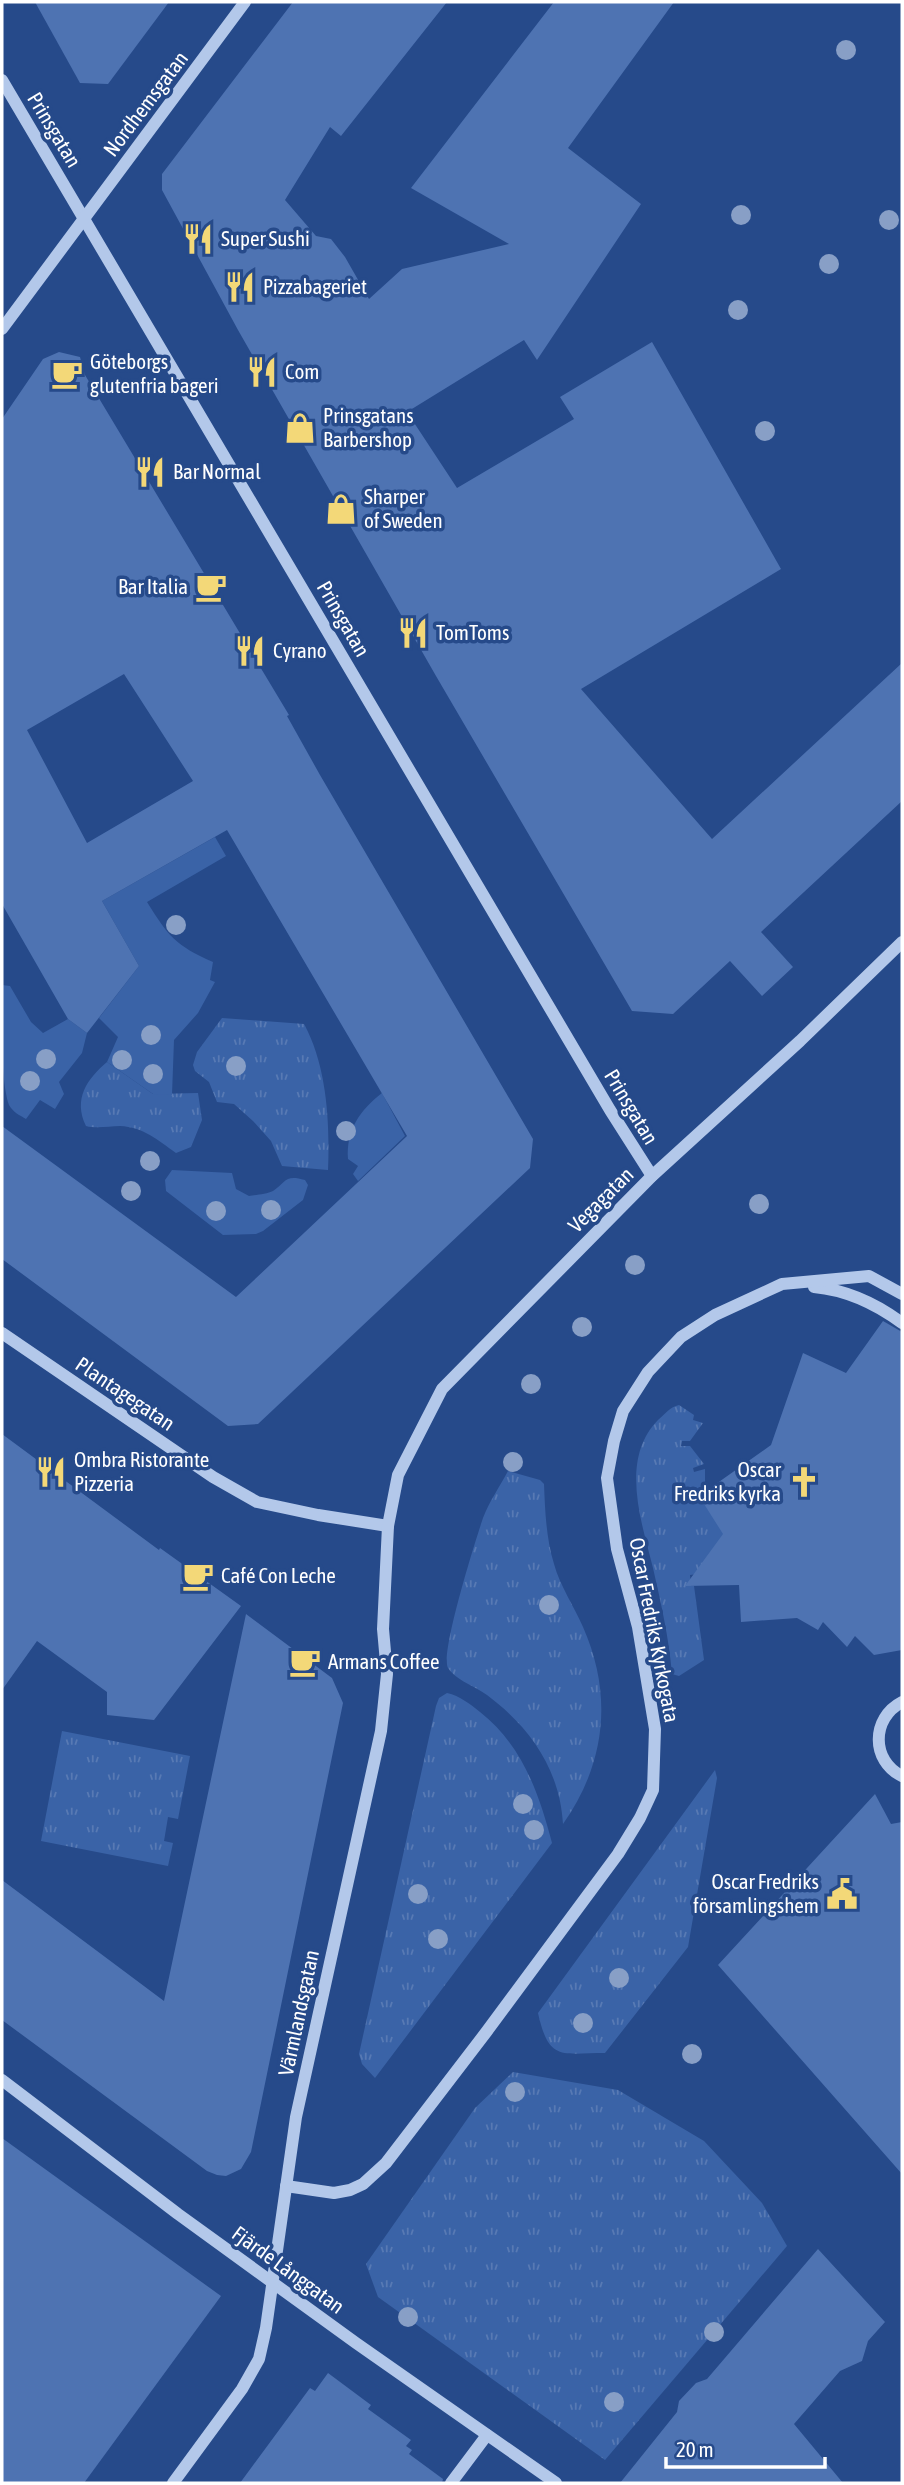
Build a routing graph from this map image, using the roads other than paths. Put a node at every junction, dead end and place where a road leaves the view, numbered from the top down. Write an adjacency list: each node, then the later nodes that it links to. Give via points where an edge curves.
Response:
1 (245, 2): 3 (street, Nordhemsgatan)
2 (2, 80): 3 (street, Prinsgatan)
3 (85, 218): 4 (street, Nordhemsgatan); 6 (street, Prinsgatan)
4 (2, 329)
5 (902, 942): 6 (street, Vegagatan)
6 (652, 1176): 11 (street, Vegagatan, via 442,1389 398,1475)
7 (782, 1284): 8 (street, Oscar Fredriks Kyrkogata, via 869,1276); 9 (street, via 840,1290); 15 (street, Oscar Fredriks Kyrkogata, via 715,1315 681,1337 648,1372 624,1411 614,1441 607,1478 617,1549 638,1627 655,1730 653,1790 640,1818 386,2163 350,2190 334,2193)
8 (902, 1294)
9 (902, 1323)
10 (2, 1333): 11 (street, Plantagegatan, via 257,1502)
11 (388, 1526): 15 (street, Värmlandsgatan, via 383,1629 387,1674 381,1731 296,2117)
12 (902, 1702): 13 (street, via 883,1720 878,1739 883,1759)
13 (902, 1776)
14 (2, 2080): 16 (street, Fjärde Långgatan)
15 (286, 2186): 16 (street, Värmlandsgatan)
16 (272, 2281): 17 (street, Fjärde Långgatan); 18 (street, Värmlandsgatan, via 259,2359)
17 (487, 2434): 19 (street); 20 (street, Fjärde Långgatan)
18 (173, 2483)
19 (451, 2483)
20 (556, 2483)

